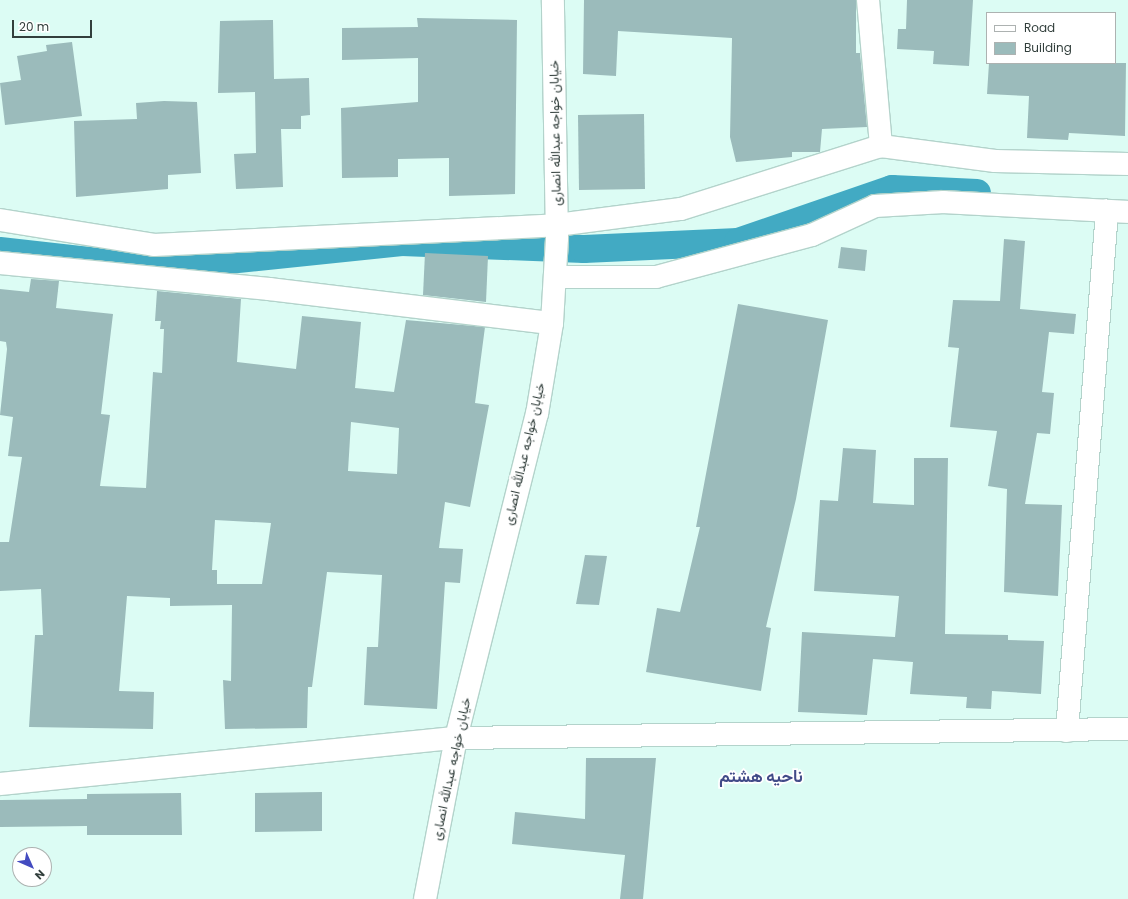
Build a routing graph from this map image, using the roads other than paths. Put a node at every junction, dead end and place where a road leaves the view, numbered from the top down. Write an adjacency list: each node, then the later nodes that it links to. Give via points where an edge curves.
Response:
1 (554, 0): 8 (street, خیابان خواجه عبدالله انصاری)
2 (868, 0): 3 (street)
3 (882, 146): 4 (street, via 995,161); 8 (street, via 681,209)
4 (1128, 164)
5 (1107, 212): 6 (street); 10 (street, via 944,202 875,206 812,235 656,277); 13 (street)
6 (1128, 212)
7 (0, 220): 8 (street, via 154,245)
8 (557, 225): 10 (street, خیابان خواجه عبدالله انصاری)
9 (0, 263): 11 (street, via 269,289)
10 (557, 277): 11 (street, خیابان خواجه عبدالله انصاری)
11 (552, 323): 14 (street, خیابان خواجه عبدالله انصاری, via 537,414)
12 (1128, 729): 13 (street)
13 (1067, 731): 14 (street)
14 (456, 738): 15 (street); 16 (street, خیابان خواجه عبدالله انصاری)
15 (0, 784)
16 (425, 899)

